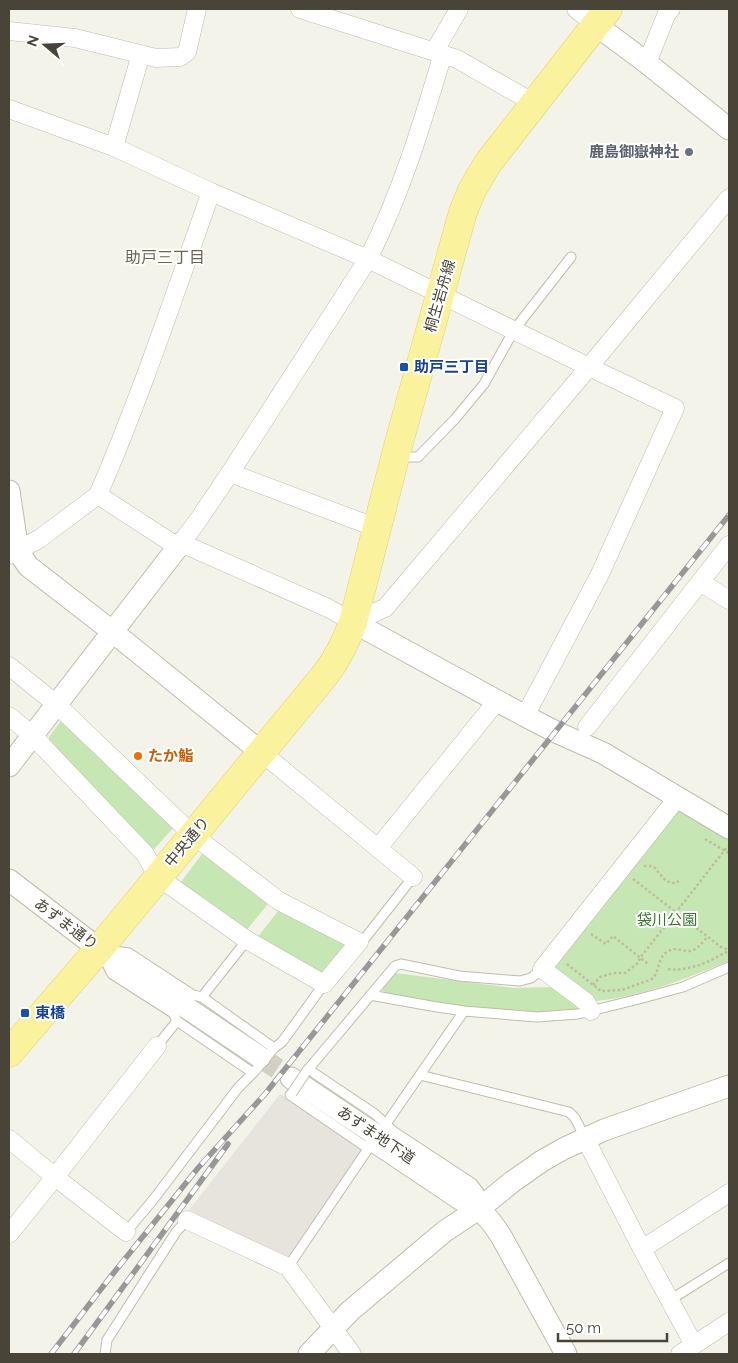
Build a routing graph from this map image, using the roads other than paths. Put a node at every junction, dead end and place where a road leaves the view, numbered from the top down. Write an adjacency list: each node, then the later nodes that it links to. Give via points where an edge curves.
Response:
1 (197, 9): 9 (street, via 187,52 180,57 156,58)
2 (300, 9): 5 (street)
3 (458, 9): 8 (street)
4 (671, 9): 10 (street, via 666,13)
5 (319, 12): 8 (street)
6 (593, 14): 10 (street); 11 (main road, 桐生岩舟線)
7 (9, 31): 9 (street, via 75,38)
8 (439, 53): 11 (street, via 457,59); 18 (street, via 418,140)
9 (141, 54): 14 (street)
10 (647, 63): 13 (street)
11 (534, 103): 19 (main road, 桐生岩舟線, via 488,163 472,190)
12 (9, 109): 14 (street)
13 (729, 129)
14 (114, 147): 15 (street)
15 (211, 192): 18 (street); 25 (street)
16 (729, 198): 21 (street)
17 (571, 257): 20 (lane)
18 (368, 259): 19 (street); 23 (street)
19 (440, 293): 20 (street); 22 (main road, 桐生岩舟線)
20 (514, 330): 21 (street); 22 (lane, via 484,384 455,419 418,457)
21 (589, 367): 32 (street, via 385,608); 38 (street, via 675,408 600,574)
22 (395, 456): 26 (main road, 桐生岩舟線)
23 (230, 473): 26 (street); 27 (street)
24 (9, 491): 29 (street)
25 (98, 495): 27 (street); 29 (street, via 39,539)
26 (377, 528): 32 (main road, 桐生岩舟線)
27 (179, 545): 32 (street, via 328,608); 33 (street)
28 (729, 545): 30 (street)
29 (14, 553): 33 (street)
30 (700, 582): 31 (street); 39 (street)
31 (729, 600)
32 (353, 622): 35 (street); 41 (main road, 中央通り, via 336,660)
33 (113, 632): 36 (street); 41 (street)
34 (9, 666): 36 (street)
35 (498, 701): 38 (street); 46 (street)
36 (56, 704): 40 (street); 45 (street)
37 (9, 716): 40 (street)
38 (525, 716): 43 (street, via 603,753)
39 (587, 727)
40 (32, 735): 42 (street); 47 (street, via 145,854)
41 (261, 752): 45 (main road, 中央通り); 46 (street)
42 (9, 766)
43 (678, 797): 44 (street); 54 (street)
44 (729, 828)
45 (193, 835): 47 (main road, 中央通り); 51 (street, via 279,901)
46 (378, 848): 48 (street)
47 (158, 877): 50 (street); 52 (main road, 中央通り)
48 (413, 877): 51 (lane)
49 (9, 880): 52 (street, あずま通り)
50 (247, 940): 55 (street); 57 (lane)
51 (359, 942): 55 (street)
52 (99, 948): 57 (lane, via 129,953 193,995); 60 (lane, via 112,974 173,1013); 61 (main road, 中央通り); 63 (street, あずま通り)
53 (729, 967): 59 (lane, via 683,987)
54 (542, 969): 56 (lane, via 531,978 520,981 459,976 402,964 394,966); 59 (street, via 586,1002)
55 (324, 984): 63 (lane, via 282,1042)
56 (370, 994): 58 (lane); 65 (lane)
57 (202, 997): 63 (lane)
58 (464, 1011): 59 (lane, via 537,1017); 64 (lane)
59 (591, 1011)
60 (176, 1021): 62 (lane); 63 (lane)
61 (13, 1041)
62 (157, 1046): 71 (street)
63 (262, 1059): 75 (lane)
64 (420, 1075): 67 (lane); 68 (lane, via 569,1112)
65 (299, 1078): 67 (lane, via 375,1114); 70 (lane, via 290,1096 363,1145); 73 (street, あずま地下道, via 469,1197)
66 (729, 1086): 68 (street)
67 (386, 1124): 73 (lane, via 472,1183 479,1192)
68 (585, 1138): 73 (street, via 534,1166); 77 (street)
69 (9, 1139): 71 (street)
70 (370, 1146): 73 (lane, via 458,1205); 79 (lane)
71 (55, 1177): 75 (street); 76 (street)
72 (729, 1193): 77 (street)
73 (480, 1208): 82 (street, via 445,1231); 87 (street, via 501,1236)
74 (187, 1220): 79 (street); 84 (lane, via 107,1340)
75 (126, 1232)
76 (9, 1234)
77 (642, 1249): 80 (street)
78 (729, 1263): 80 (lane)
79 (288, 1267): 82 (street)
80 (670, 1300): 83 (street)
81 (729, 1322): 83 (street)
82 (333, 1328): 85 (street); 86 (street)
83 (687, 1350)
84 (105, 1354)
85 (309, 1354)
86 (352, 1354)
87 (566, 1354)

